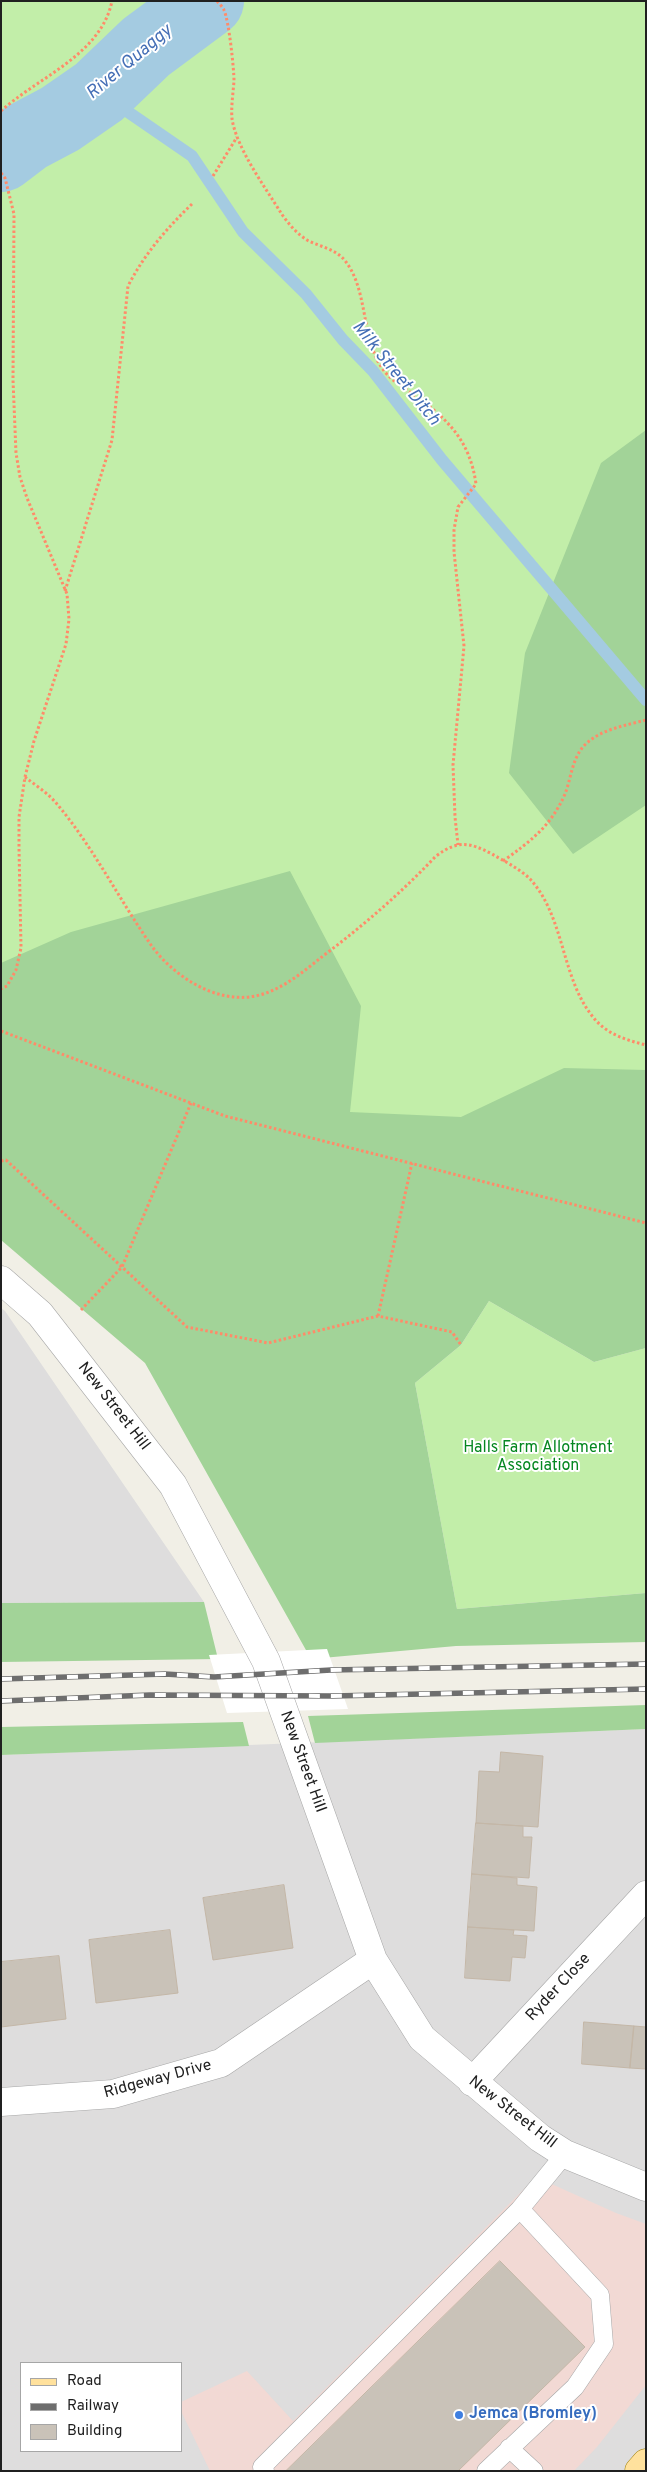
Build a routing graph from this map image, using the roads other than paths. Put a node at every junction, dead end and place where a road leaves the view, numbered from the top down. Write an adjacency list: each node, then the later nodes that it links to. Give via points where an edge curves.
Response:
1 (1, 1280): 3 (street, New Street Hill, via 40,1314 173,1485 266,1661)
2 (646, 1895): 4 (street, Ryder Close)
3 (373, 1960): 4 (street, New Street Hill, via 422,2038); 5 (street, Ridgeway Drive, via 221,2063 113,2094)
4 (472, 2082): 6 (street, New Street Hill, via 540,2138)
5 (1, 2102)
6 (565, 2154): 7 (street, New Street Hill); 8 (lane)
7 (646, 2187)
8 (520, 2209): 9 (lane, via 600,2295 604,2344 575,2387); 11 (lane, via 262,2467)
9 (509, 2448): 12 (lane); 13 (lane)
10 (646, 2463): 14 (main road)
11 (265, 2471)
12 (486, 2471)
13 (534, 2471)
14 (639, 2471)

